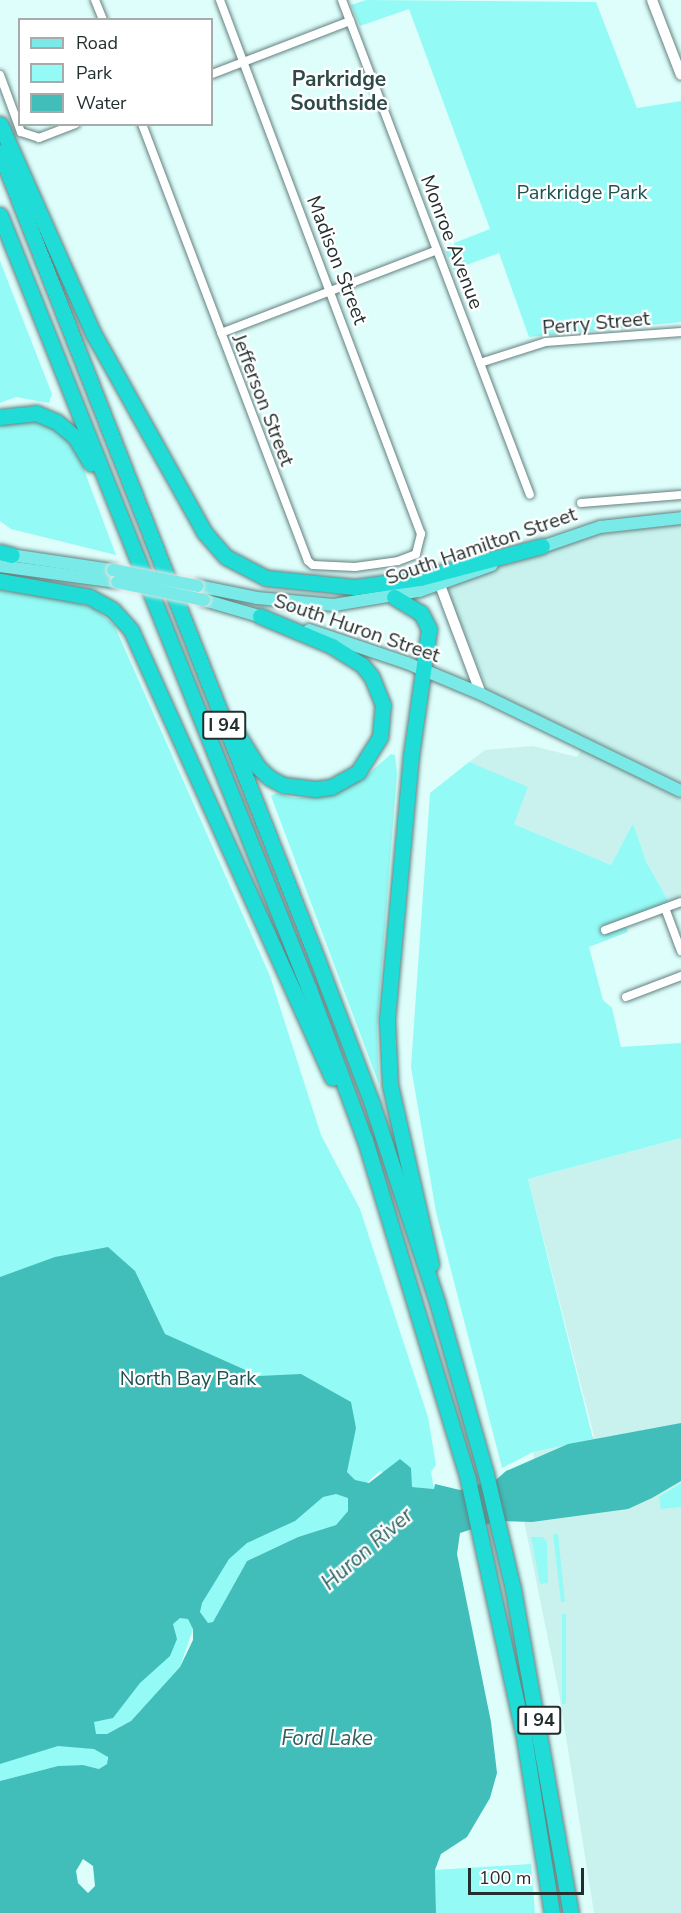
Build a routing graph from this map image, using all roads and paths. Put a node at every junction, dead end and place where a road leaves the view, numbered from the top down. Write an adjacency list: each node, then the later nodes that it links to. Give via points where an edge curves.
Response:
1 (95, 0): 5 (street)
2 (220, 0): 7 (street, Madison Street)
3 (342, 0): 6 (street, Monroe Avenue)
4 (652, 0): 10 (street)
5 (102, 18)
6 (350, 21): 7 (street); 18 (street, Monroe Avenue)
7 (243, 62): 8 (street); 19 (street, Madison Street)
8 (213, 74)
9 (0, 75): 12 (street)
10 (681, 75)
11 (0, 124): 30 (highway, via 93,333 204,532 226,557 267,578 355,587 420,578)
12 (18, 124)
13 (19, 126): 14 (street, via 21,132 39,138)
14 (70, 126)
15 (143, 126): 21 (street, Jefferson Street)
16 (0, 152): 40 (highway, I 94)
17 (0, 215): 24 (highway, I 94)
18 (437, 250): 19 (street); 22 (street, Monroe Avenue)
19 (330, 291): 21 (street); 29 (street, Madison Street)
20 (681, 332): 22 (street, Perry Street, via 546,342)
21 (220, 333): 29 (street, Jefferson Street, via 308,561 313,565 355,567 398,561 416,554)
22 (480, 363): 25 (street, Monroe Avenue)
23 (0, 417): 24 (highway, via 36,413 57,422 75,437)
24 (109, 491): 48 (highway, I 94, via 309,989)
25 (530, 495)
26 (681, 495): 27 (street)
27 (581, 503)
28 (681, 518): 30 (main road, South Hamilton Street, via 600,527)
29 (421, 534)
30 (542, 546): 34 (main road, South Hamilton Street)
31 (4, 554): 36 (main road, South Huron Street, bridge)
32 (0, 566): 37 (main road, South Huron Street, bridge, via 117,582)
33 (0, 581): 48 (highway, via 90,597 113,610 131,630 300,1001 342,1104)
34 (440, 585): 35 (main road, South Hamilton Street); 39 (street)
35 (394, 597): 36 (main road, South Hamilton Street, via 334,605); 38 (highway, via 416,608 427,621 429,639)
36 (257, 598)
37 (260, 616): 38 (main road, South Huron Street, via 344,640); 40 (highway, via 332,646 367,671 382,705 383,722 375,749 358,772 331,787 300,789 283,785 258,767)
38 (423, 670): 39 (main road, South Huron Street); 49 (highway, via 412,744 387,1021 390,1085 429,1243)
39 (481, 694): 41 (main road, South Huron Street)
40 (213, 696): 49 (highway, I 94, via 372,1104)
41 (681, 791)
42 (681, 902): 43 (street)
43 (665, 908): 44 (street); 45 (street)
44 (605, 930)
45 (681, 951)
46 (681, 976): 47 (street)
47 (626, 997)
48 (365, 1140): 50 (highway, I 94, via 481,1532 524,1737)
49 (437, 1302): 51 (highway, I 94, via 499,1527 538,1715)
50 (552, 1913)
51 (571, 1913)

